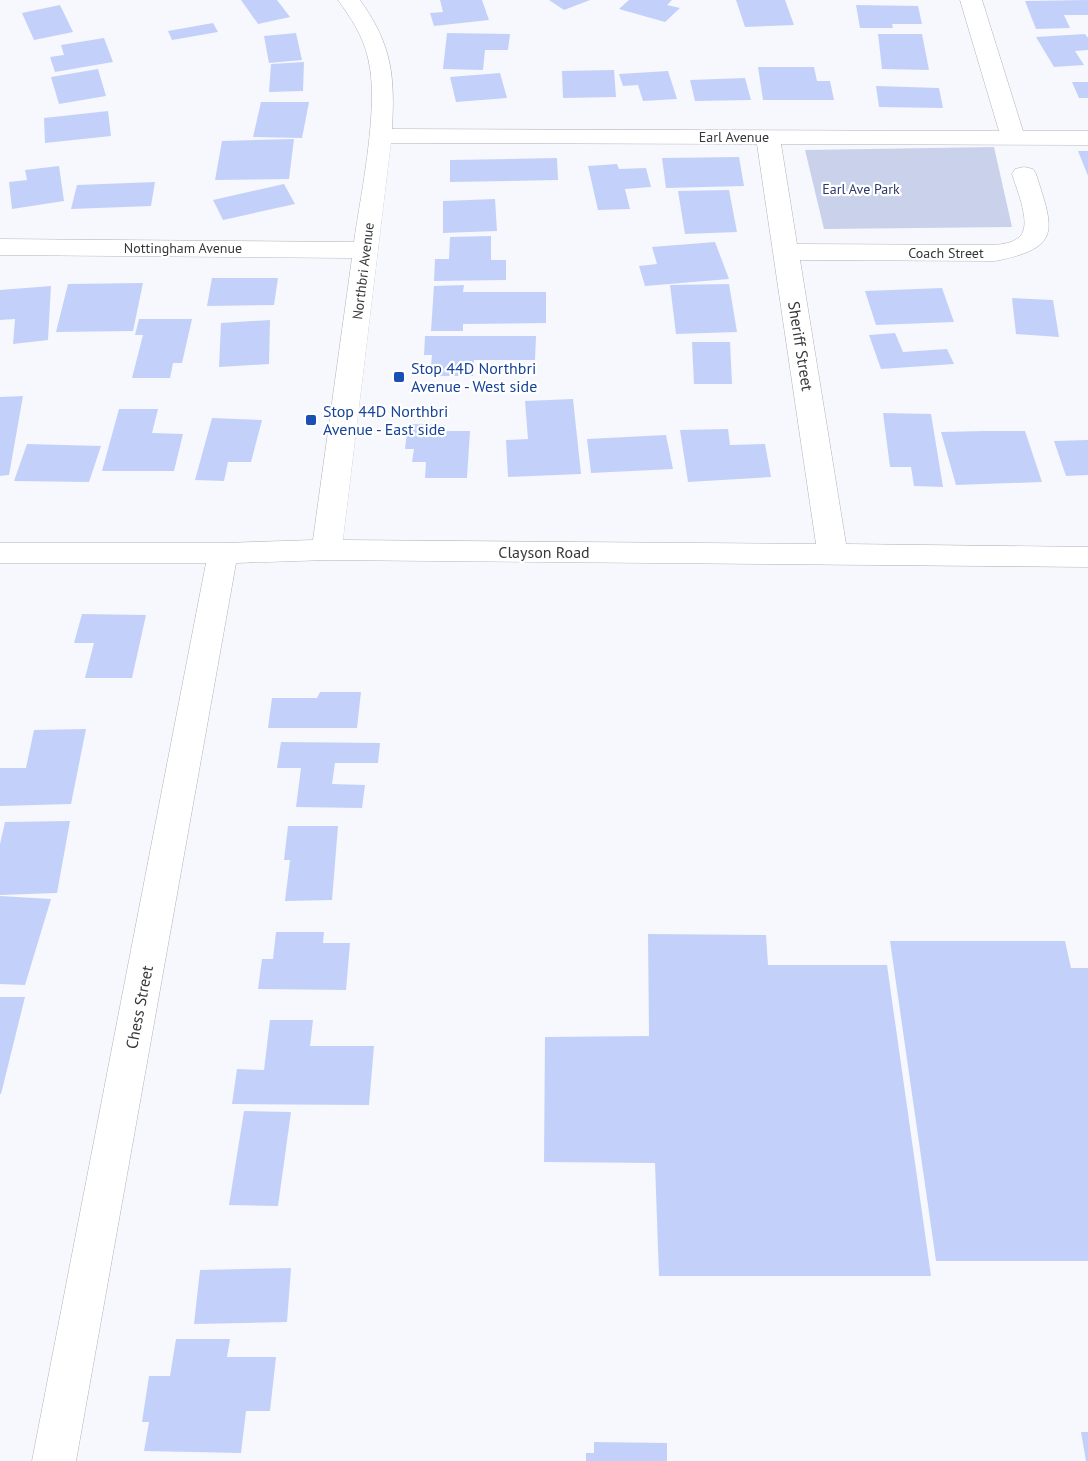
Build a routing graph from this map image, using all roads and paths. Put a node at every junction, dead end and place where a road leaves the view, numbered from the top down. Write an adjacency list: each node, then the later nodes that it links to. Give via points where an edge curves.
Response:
1 (349, 0): 3 (street, Northbri Avenue, via 369,29 382,67)
2 (971, 0): 5 (street)
3 (380, 136): 4 (street, Earl Avenue); 9 (street, Northbri Avenue)
4 (768, 137): 5 (street, Earl Avenue); 10 (street, Sheriff Street)
5 (1013, 138): 6 (street, Earl Avenue)
6 (1088, 138)
7 (1024, 174): 10 (street, Coach Street, via 1037,229 1025,247 995,253)
8 (0, 247): 9 (street, Nottingham Avenue)
9 (365, 249): 11 (street, Northbri Avenue)
10 (786, 252): 14 (street, Sheriff Street)
11 (327, 550): 13 (street, Clayson Road); 14 (street, Clayson Road)
12 (0, 553): 13 (street, Clayson Road)
13 (224, 554): 16 (street, Chess Street)
14 (833, 555): 15 (street, Clayson Road)
15 (1088, 557)
16 (54, 1461)

